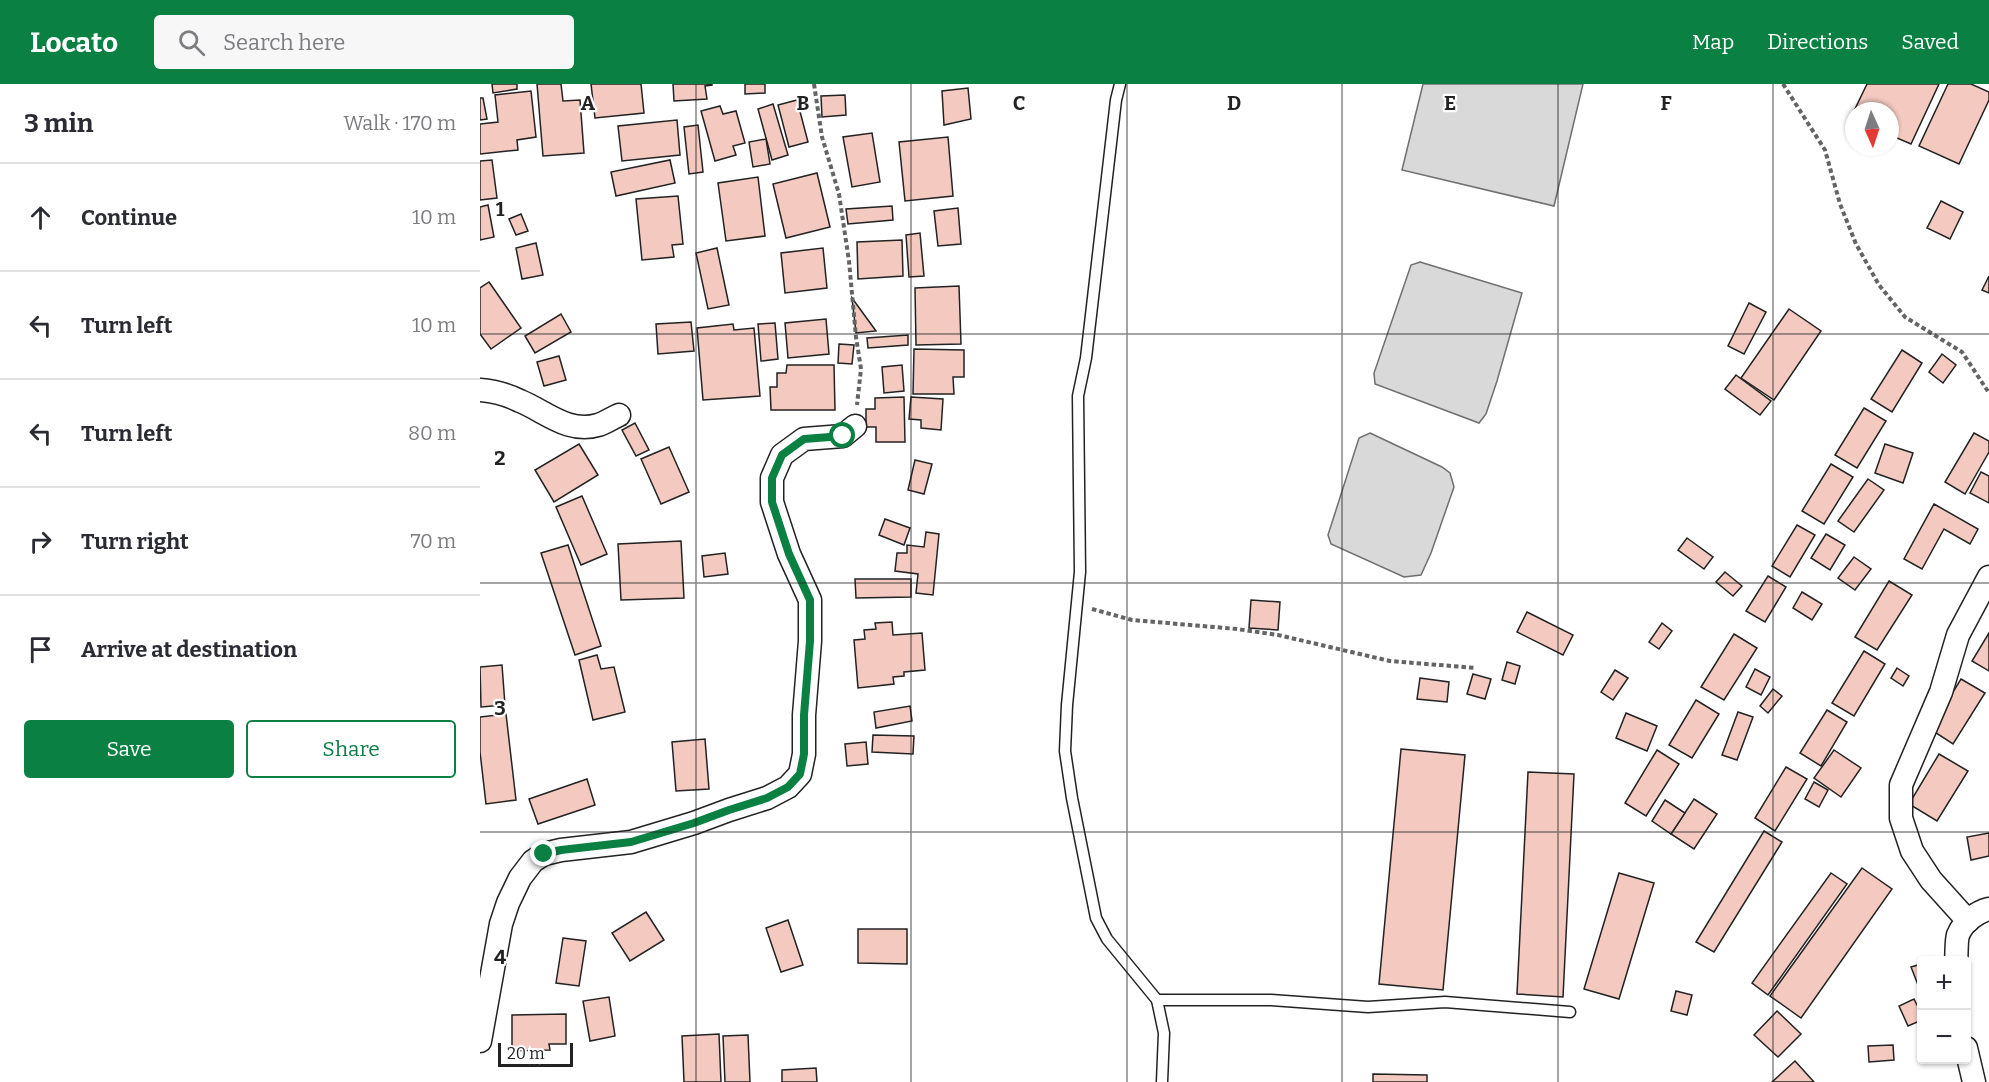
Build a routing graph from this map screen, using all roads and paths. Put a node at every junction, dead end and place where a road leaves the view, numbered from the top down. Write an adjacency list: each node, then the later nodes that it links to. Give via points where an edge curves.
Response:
1 (814, 84): 7 (path, via 822,137 839,194 849,261 861,369)
2 (1120, 84): 9 (lane, via 1078,396)
3 (1783, 84): 5 (path, via 1825,150 1856,244 1879,285 1905,317 1962,352)
4 (480, 390): 6 (street, via 521,401 559,422 582,427 598,425)
5 (1989, 393)
6 (619, 415)
7 (855, 426): 16 (street, via 843,436 804,439 782,455 772,478 772,502 810,600 800,774 788,787 767,798 694,823 631,842 544,854 533,861 520,878 501,924)
8 (1989, 578): 12 (street, via 1958,634 1941,692 1901,784 1901,818 1911,851)
9 (1077, 605): 10 (path, via 1132,620 1278,635 1390,661); 14 (lane, via 1065,751 1072,798 1096,918 1107,939)
10 (1476, 668)
11 (1989, 909): 12 (street)
12 (1968, 921): 13 (street, via 1958,934)
13 (1956, 956)
14 (1156, 1000): 15 (lane, via 1271,1000 1368,1007 1445,1002); 18 (lane, via 1164,1033)
15 (1569, 1012)
16 (480, 1041)
17 (1970, 1064): 19 (street)
18 (1162, 1082)
19 (1974, 1082)

